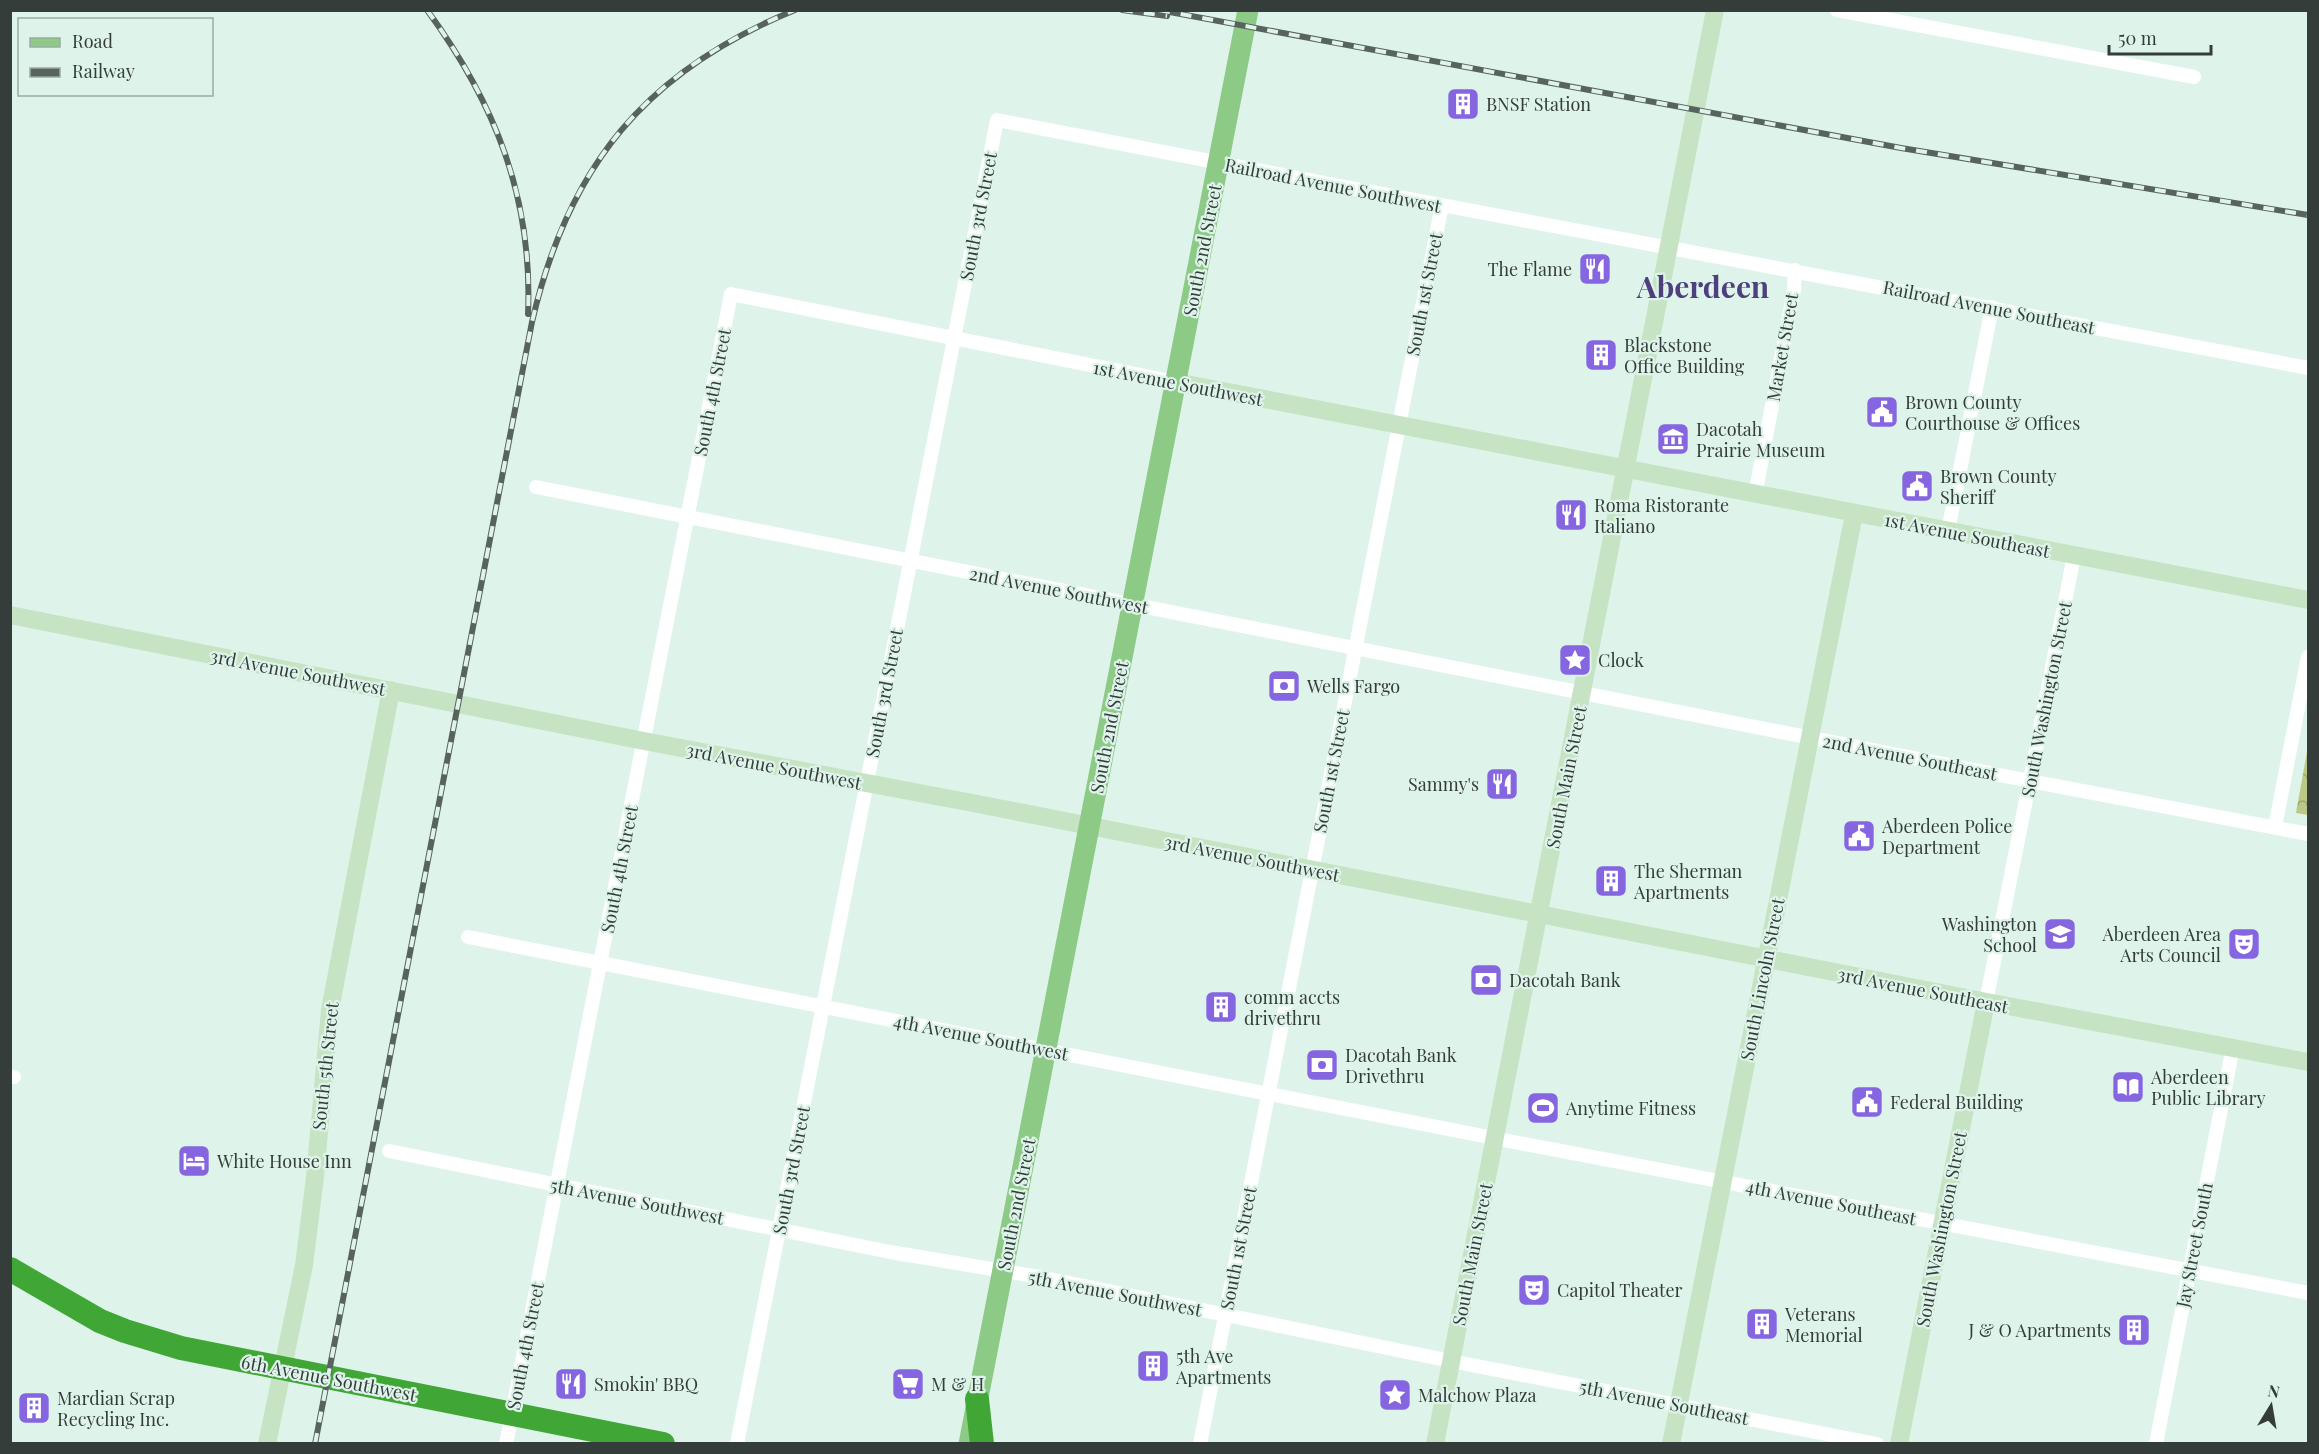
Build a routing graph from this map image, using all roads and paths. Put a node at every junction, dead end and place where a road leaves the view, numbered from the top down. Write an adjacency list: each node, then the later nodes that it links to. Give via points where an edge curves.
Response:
1 (1248, 10): 13 (main road, South 2nd Street)
2 (1715, 10): 7 (street, South Main Street)
3 (1837, 10): 4 (street)
4 (2194, 77)
5 (997, 120): 6 (street, Railroad Avenue Southwest); 11 (street, South 3rd Street)
6 (1442, 205): 7 (street, Railroad Avenue Southwest); 14 (street, South 1st Street)
7 (1669, 248): 8 (street, Railroad Avenue Southeast); 15 (street, South Main Street)
8 (1794, 270): 10 (street, Railroad Avenue Southeast); 17 (street, Market Street, via 1794,290)
9 (731, 294): 11 (street, 1st Avenue Southwest); 19 (street, South 4th Street)
10 (1992, 307): 12 (street, Railroad Avenue Southeast); 20 (street)
11 (954, 338): 13 (street, 1st Avenue Southwest); 22 (street, South 3rd Street)
12 (2308, 368)
13 (1176, 382): 14 (street, 1st Avenue Southwest); 24 (main road, South 2nd Street)
14 (1399, 426): 15 (street, 1st Avenue Southwest); 26 (street, South 1st Street)
15 (1626, 470): 17 (street, 1st Avenue Southeast); 29 (street, South Main Street)
16 (536, 487): 19 (street, 2nd Avenue Southwest)
17 (1755, 495): 18 (street, 1st Avenue Southeast)
18 (1854, 514): 20 (street, 1st Avenue Southeast); 30 (street, South Lincoln Street)
19 (688, 517): 22 (street, 2nd Avenue Southwest); 31 (street, South 4th Street)
20 (1948, 531): 21 (street, 1st Avenue Southeast)
21 (2074, 556): 23 (street, 1st Avenue Southeast); 32 (street, South Washington Street)
22 (910, 561): 24 (street, 2nd Avenue Southwest); 33 (street, South 3rd Street)
23 (2308, 600)
24 (1132, 604): 26 (street, 2nd Avenue Southwest); 34 (main road, South 2nd Street)
25 (10, 615): 28 (street, 3rd Avenue Southwest)
26 (1354, 648): 29 (street, 2nd Avenue Southwest); 37 (street, South 1st Street)
27 (2308, 657): 35 (street)
28 (391, 690): 31 (street, 3rd Avenue Southwest); 60 (street, South 5th Street, via 330,1010 315,1177)
29 (1583, 693): 30 (street, 2nd Avenue Southeast); 38 (street, South Main Street)
30 (1810, 737): 32 (street, 2nd Avenue Southeast); 40 (street, South Lincoln Street)
31 (644, 741): 33 (street, 3rd Avenue Southwest); 41 (street, South 4th Street)
32 (2030, 781): 35 (street, 2nd Avenue Southeast); 42 (street, South Washington Street)
33 (866, 783): 34 (street, 3rd Avenue Southwest); 43 (street, South 3rd Street)
34 (1090, 826): 37 (street, 3rd Avenue Southwest); 45 (main road, South 2nd Street)
35 (2275, 827): 36 (street, 2nd Avenue Southeast)
36 (2308, 834)
37 (1312, 869): 38 (street, 3rd Avenue Southwest); 47 (street, South 1st Street)
38 (1539, 914): 40 (street, 3rd Avenue Southeast); 48 (street, South Main Street)
39 (468, 937): 41 (street, 4th Avenue Southwest)
40 (1766, 959): 42 (street, 3rd Avenue Southeast); 50 (street, South Lincoln Street)
41 (600, 963): 43 (street, 4th Avenue Southwest); 51 (street, South 4th Street)
42 (1986, 1002): 44 (street, 3rd Avenue Southeast); 52 (street, South Washington Street)
43 (823, 1007): 45 (street, 4th Avenue Southwest); 53 (street, South 3rd Street)
44 (2233, 1047): 46 (street, 3rd Avenue Southeast); 55 (street, Jay Street South)
45 (1046, 1051): 47 (street, 4th Avenue Southwest); 56 (main road, South 2nd Street)
46 (2308, 1062)
47 (1268, 1093): 48 (street, 4th Avenue Southwest); 58 (street, South 1st Street)
48 (1495, 1138): 50 (street, 4th Avenue Southeast); 59 (street, South Main Street)
49 (389, 1151): 51 (street, 5th Avenue Southwest)
50 (1722, 1181): 52 (street, 4th Avenue Southeast); 62 (street, South Lincoln Street)
51 (556, 1185): 53 (street, 5th Avenue Southwest); 63 (street, South 4th Street)
52 (1942, 1224): 55 (street, 4th Avenue Southeast); 74 (street, South Washington Street)
53 (779, 1229): 56 (street, 5th Avenue Southwest); 67 (street, South 3rd Street)
54 (10, 1269): 60 (highway, 6th Avenue Southwest, via 76,1309 125,1331 181,1348)
55 (2189, 1271): 57 (street, 4th Avenue Southeast); 75 (street, Jay Street South)
56 (1002, 1272): 58 (street, 5th Avenue Southwest); 61 (main road, South 2nd Street)
57 (2308, 1293)
58 (1226, 1314): 59 (street, 5th Avenue Southwest); 70 (street, South 1st Street)
59 (1451, 1361): 62 (street, 5th Avenue Southeast); 71 (street, South Main Street)
60 (283, 1369): 63 (highway, 6th Avenue Southwest); 64 (street, South 5th Street)
61 (977, 1399): 68 (main road, South 2nd Street); 69 (highway)
62 (1678, 1405): 72 (street, South Lincoln Street); 73 (street, 5th Avenue Southeast)
63 (512, 1415): 65 (street, South 4th Street); 66 (highway, 6th Avenue Southwest)
64 (267, 1443)
65 (506, 1443)
66 (663, 1443)
67 (737, 1443)
68 (969, 1443)
69 (982, 1443)
70 (1200, 1443)
71 (1435, 1443)
72 (1671, 1443)
73 (1877, 1443)
74 (1899, 1443)
75 (2156, 1443)

